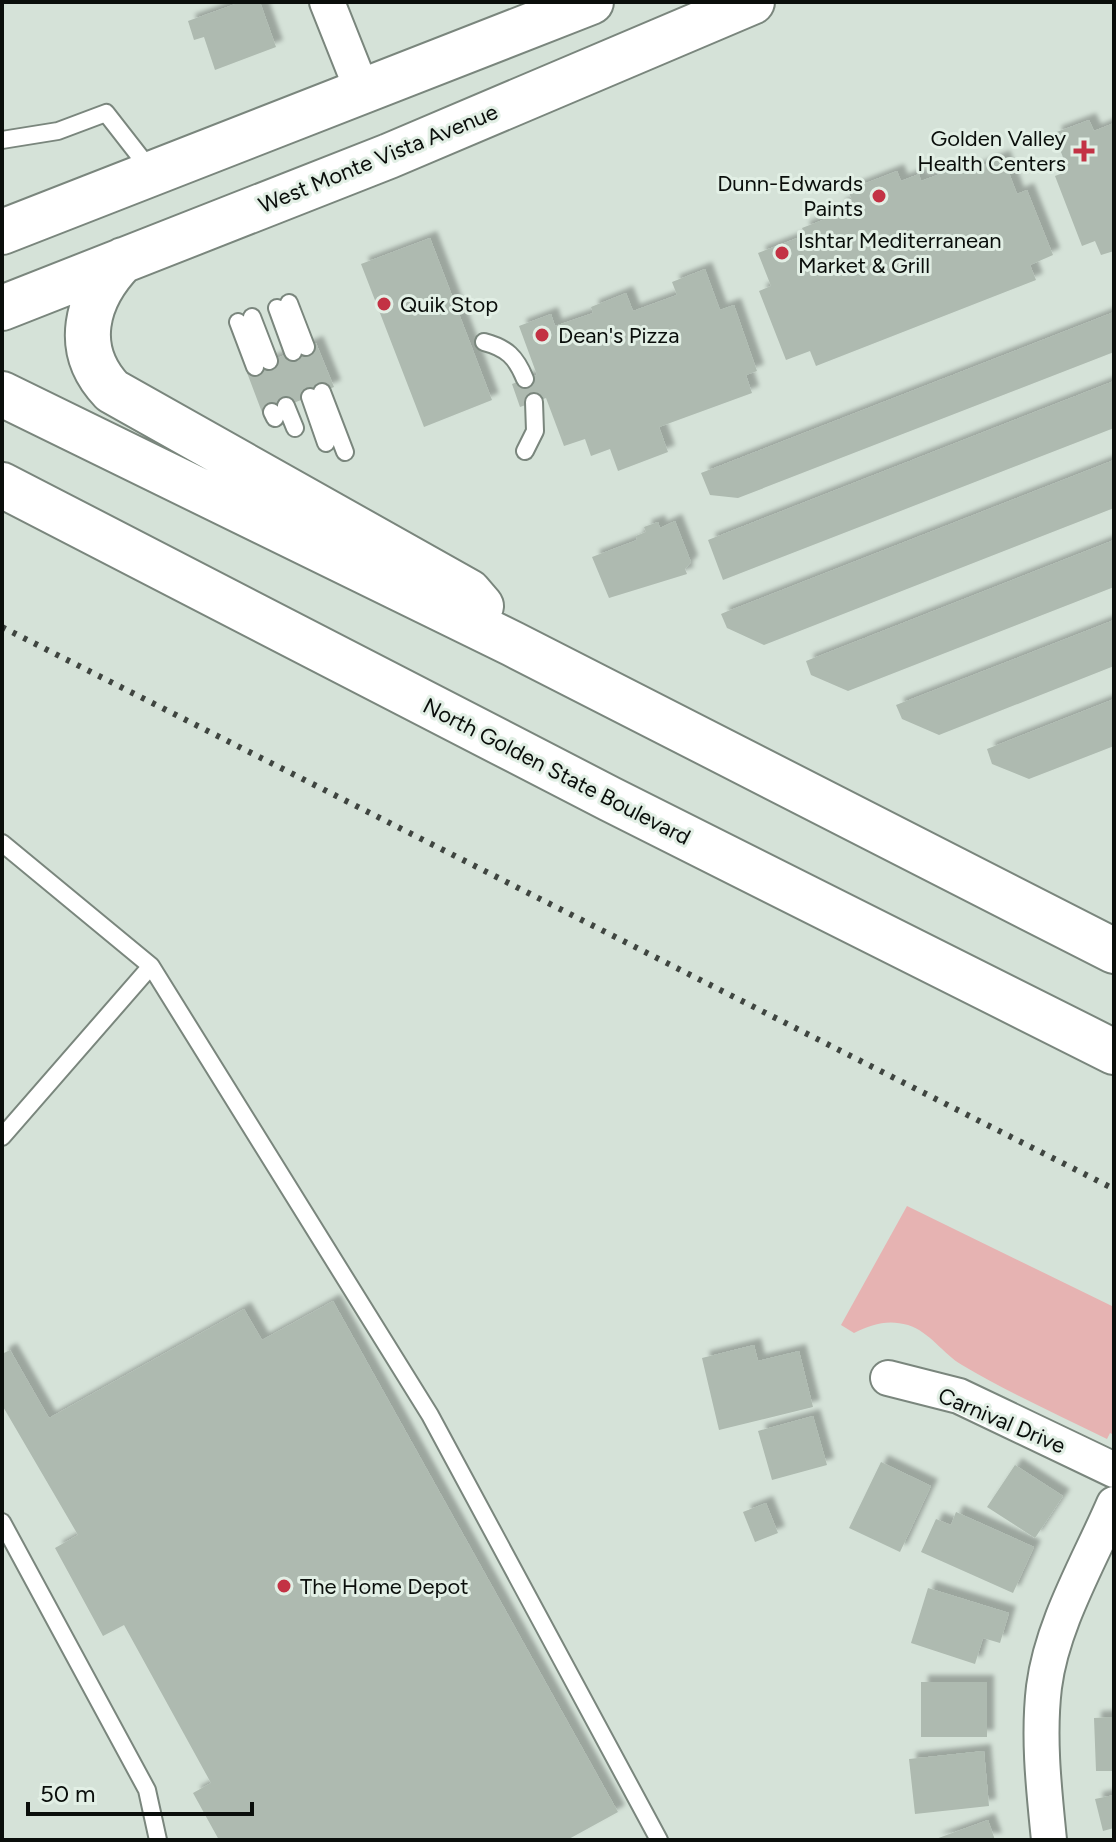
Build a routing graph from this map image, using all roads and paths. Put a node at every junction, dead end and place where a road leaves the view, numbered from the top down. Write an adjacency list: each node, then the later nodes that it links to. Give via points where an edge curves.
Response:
1 (327, 2): 4 (street)
2 (591, 2): 4 (main road)
3 (752, 2): 9 (main road, West Monte Vista Avenue, via 389,156)
4 (362, 90): 6 (main road)
5 (2, 140): 6 (lane, via 58,131 106,113)
6 (153, 173): 7 (main road, via 84,178); 8 (main road)
7 (2, 209)
8 (2, 232)
9 (123, 260): 11 (main road, West Monte Vista Avenue); 25 (main road, via 95,296 87,325 90,359 112,391 469,592)
10 (283, 306): 14 (lane)
11 (2, 308)
12 (245, 320): 15 (lane)
13 (484, 342): 16 (lane, via 517,359)
14 (299, 350)
15 (262, 364)
16 (525, 379)
17 (2, 394): 25 (main road)
18 (534, 402): 22 (lane, via 535,431)
19 (278, 412): 20 (lane)
20 (295, 428)
21 (326, 443): 23 (lane, via 316,394)
22 (525, 451)
23 (345, 452)
24 (2, 485): 29 (main road, North Golden State Boulevard)
25 (513, 644): 27 (main road)
26 (2, 843): 28 (lane)
27 (1114, 951)
28 (151, 966): 30 (lane); 36 (lane, via 430,1415)
29 (1114, 1052)
30 (2, 1137)
31 (888, 1378): 32 (street, Carnival Drive, via 959,1396)
32 (1114, 1470)
33 (1114, 1504): 37 (street, via 1061,1625 1045,1686 1042,1766)
34 (2, 1522): 35 (lane, via 147,1790)
35 (158, 1840)
36 (659, 1840)
37 (1049, 1840)

